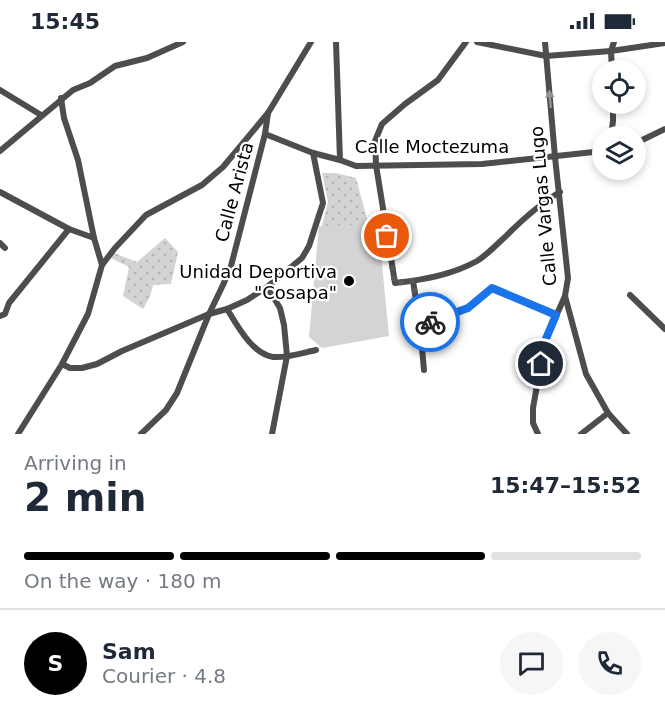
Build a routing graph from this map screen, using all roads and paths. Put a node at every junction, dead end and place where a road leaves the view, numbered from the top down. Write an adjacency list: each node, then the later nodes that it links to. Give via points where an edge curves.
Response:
1 (183, 42): 13 (street, via 147,58 115,66)
2 (311, 42): 14 (street)
3 (336, 42): 23 (street)
4 (466, 42): 24 (street, via 438,80 382,124 375,141)
5 (477, 42): 10 (street)
6 (545, 42): 10 (street, Calle Vargas Lugo)
7 (614, 42): 9 (street)
8 (665, 43): 9 (street)
9 (611, 51): 10 (street); 11 (street)
10 (546, 56): 22 (street, Calle Vargas Lugo, one-way to 10)
11 (611, 60)
12 (0, 90): 15 (street)
13 (61, 98): 15 (street); 28 (street)
14 (268, 113): 17 (street, Calle Arista); 29 (street, via 223,167 202,184 146,215)
15 (41, 115): 19 (street)
16 (665, 129): 18 (street)
17 (265, 134): 21 (street, Calle Moctezuma); 35 (street, Calle Arista, via 231,266)
18 (646, 138)
19 (1, 148)
20 (592, 152): 22 (street, Calle Moctezuma)
21 (313, 153): 23 (street, Calle Moctezuma); 31 (street, via 323,203 309,246 302,258)
22 (555, 157): 24 (street, Calle Moctezuma, via 482,164); 26 (street, Calle Vargas Lugo)
23 (340, 160): 24 (street, Calle Moctezuma, via 356,166)
24 (376, 165): 30 (street, via 395,283)
25 (0, 192): 27 (street)
26 (560, 192): 30 (street, via 530,213 477,261 444,275); 32 (street, Calle Vargas Lugo, via 568,278)
27 (69, 229): 28 (street); 37 (street)
28 (94, 238): 29 (street)
29 (102, 266): 42 (street, via 88,314)
30 (413, 281): 38 (street)
31 (267, 287): 34 (street); 41 (street, via 280,308)
32 (565, 296): 36 (street, Calle Vargas Lugo); 44 (street, via 586,374)
33 (630, 296): 39 (street)
34 (227, 309): 35 (street); 41 (street, via 244,337 258,350 270,357)
35 (208, 314): 42 (street, via 97,364 82,368); 46 (street, Calle Arista, via 177,393)
36 (556, 315): 38 (street, via 492,288 468,308); 48 (street, Calle Vargas Lugo, via 545,341 533,408)
37 (0, 316)
38 (420, 326): 43 (street)
39 (665, 329)
40 (316, 350): 41 (street)
41 (287, 356): 47 (street)
42 (62, 364): 45 (street)
43 (424, 370)
44 (608, 412): 49 (street); 50 (street)
45 (18, 434)
46 (141, 434)
47 (272, 434)
48 (538, 434)
49 (581, 434)
50 (627, 434)

